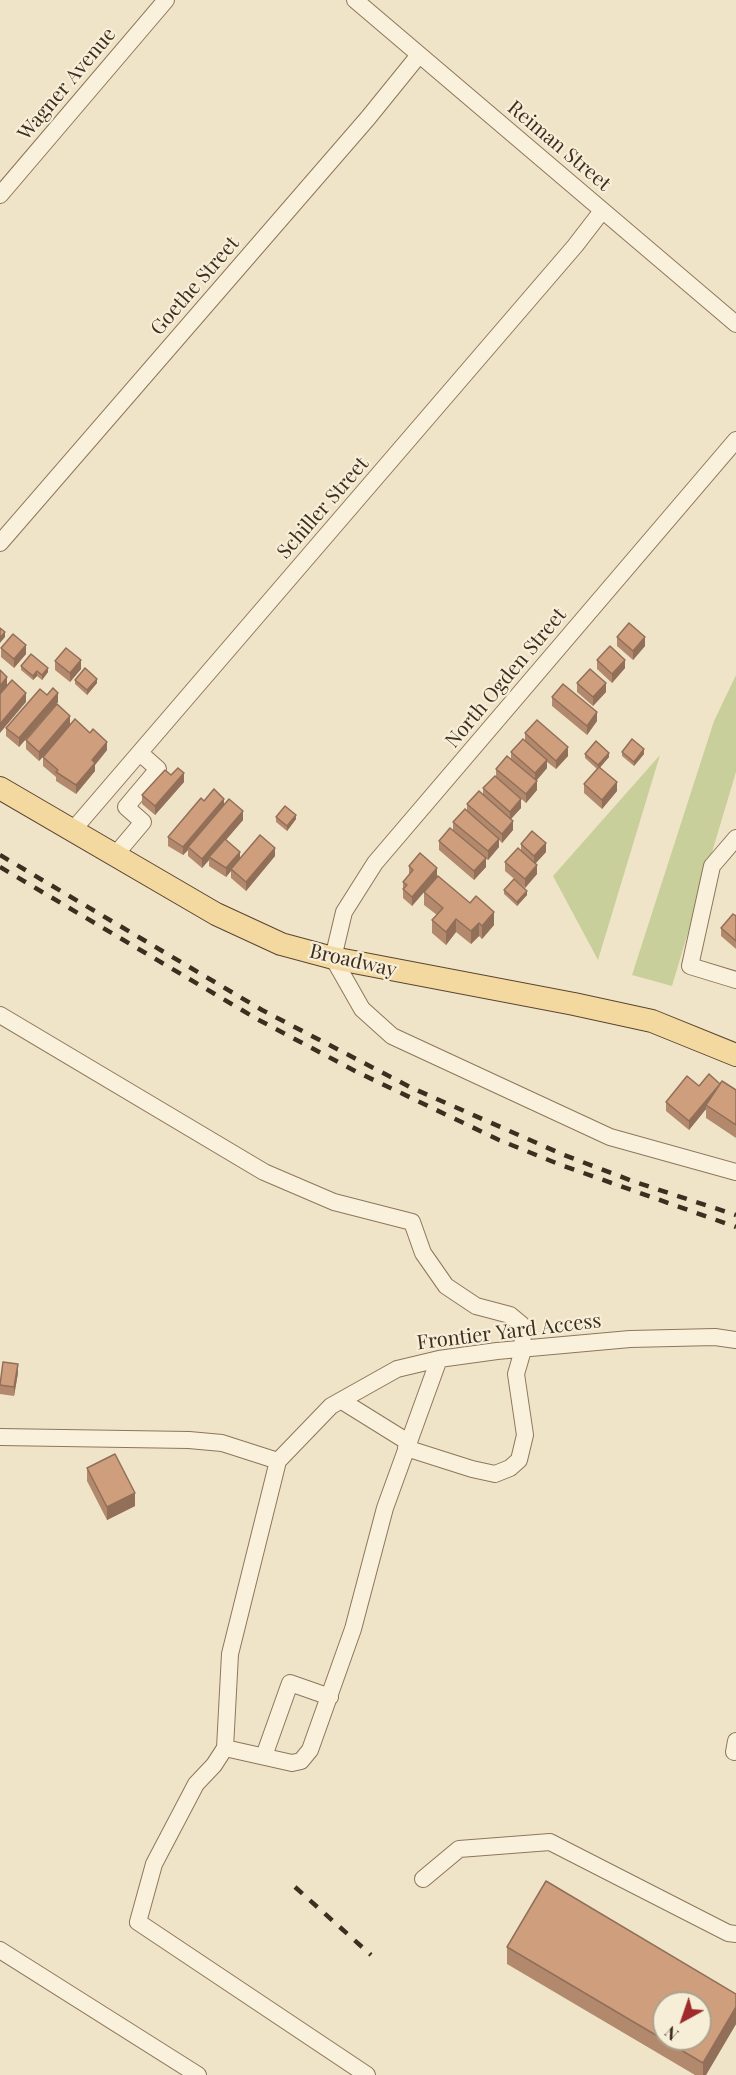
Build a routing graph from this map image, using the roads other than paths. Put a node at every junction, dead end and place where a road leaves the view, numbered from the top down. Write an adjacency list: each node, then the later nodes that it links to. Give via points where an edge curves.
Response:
1 (166, 0): 4 (street, Wagner Avenue)
2 (355, 0): 3 (street, Reiman Street)
3 (419, 55): 5 (street, Reiman Street); 8 (street, Goethe Street)
4 (0, 195)
5 (602, 211): 6 (street, Reiman Street); 9 (street, Schiller Street)
6 (736, 324)
7 (736, 440): 14 (street, North Ogden Street, via 375,863 345,912)
8 (0, 543)
9 (140, 753): 11 (street, Schiller Street); 13 (street, via 158,769 126,807 144,822)
10 (0, 788): 11 (main road, Broadway)
11 (73, 830): 13 (main road, Broadway)
12 (736, 837): 15 (street, via 712,866 690,966)
13 (116, 854): 14 (main road, Broadway, via 216,914 281,944)
14 (333, 958): 17 (main road, Broadway, via 652,1021); 18 (street, via 362,1009 392,1036 610,1137)
15 (736, 980)
16 (0, 1015): 20 (street, via 264,1172 334,1202 411,1222 423,1253 446,1286 476,1306 510,1316 522,1324)
17 (736, 1055)
18 (736, 1172)
19 (736, 1340): 20 (street, Frontier Yard Access, via 715,1336 630,1339)
20 (523, 1350): 21 (street, Frontier Yard Access); 24 (street, via 516,1374 525,1435 519,1460 510,1468 495,1474 472,1469)
21 (439, 1359): 22 (street, Frontier Yard Access, via 397,1369); 24 (street)
22 (342, 1401): 24 (street); 25 (street, Frontier Yard Access, via 331,1407)
23 (0, 1437): 25 (street, via 189,1440 222,1443)
24 (407, 1445): 26 (street)
25 (278, 1461): 27 (street, via 230,1654)
26 (330, 1697): 28 (street, via 310,1750 301,1761 292,1763); 28 (street, via 290,1683)
27 (225, 1748): 28 (street); 33 (street, via 196,1784 154,1864 138,1922)
28 (264, 1756)
29 (423, 1879): 30 (street, via 459,1849 550,1842)
30 (736, 1934)
31 (0, 1950): 32 (street)
32 (198, 2075)
33 (367, 2075)

